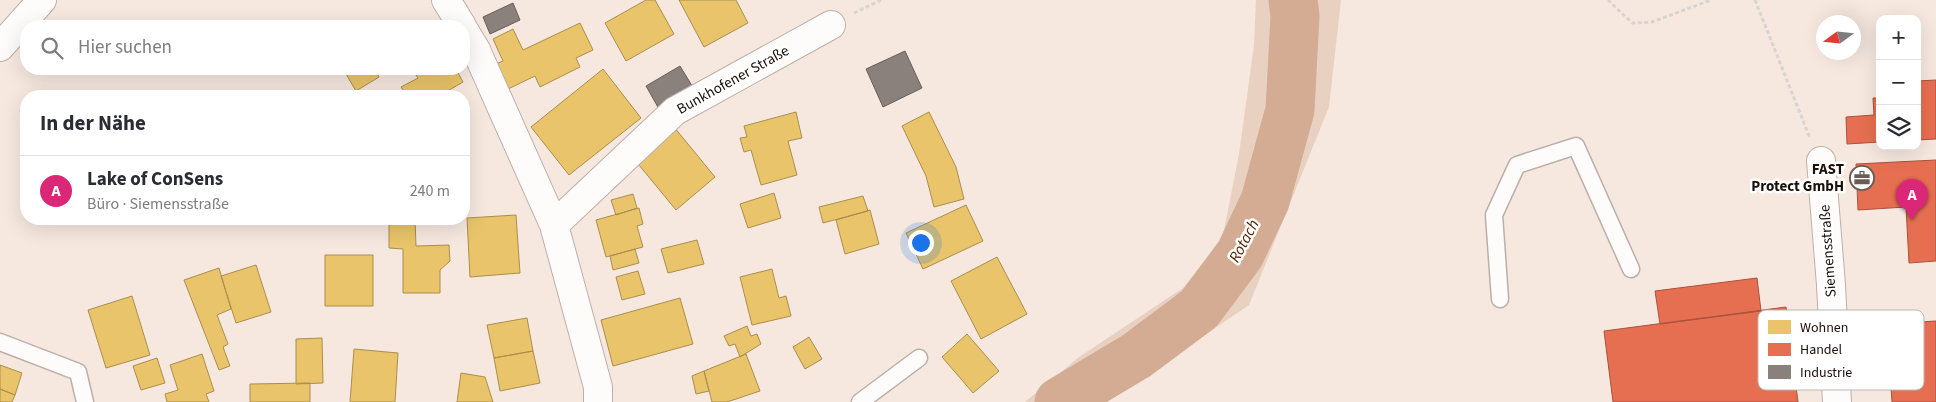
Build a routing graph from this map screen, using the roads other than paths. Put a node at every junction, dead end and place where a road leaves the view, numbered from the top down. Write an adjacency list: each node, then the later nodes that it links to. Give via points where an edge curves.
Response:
1 (42, 0): 3 (street)
2 (446, 0): 4 (street)
3 (24, 20)
4 (458, 20)
5 (20, 25): 8 (street)
6 (831, 25): 10 (street, Bunkhofener Straße, via 675,111)
7 (470, 41): 10 (street)
8 (0, 47)
9 (1820, 161): 13 (street, Siemensstraße)
10 (554, 225): 17 (street, via 598,387)
11 (1631, 269): 12 (lane, via 1576,146 1517,165 1494,215)
12 (1500, 299)
13 (1832, 310)
14 (0, 342): 16 (lane, via 78,372)
15 (919, 358): 18 (lane)
16 (85, 402)
17 (598, 402)
18 (860, 402)

